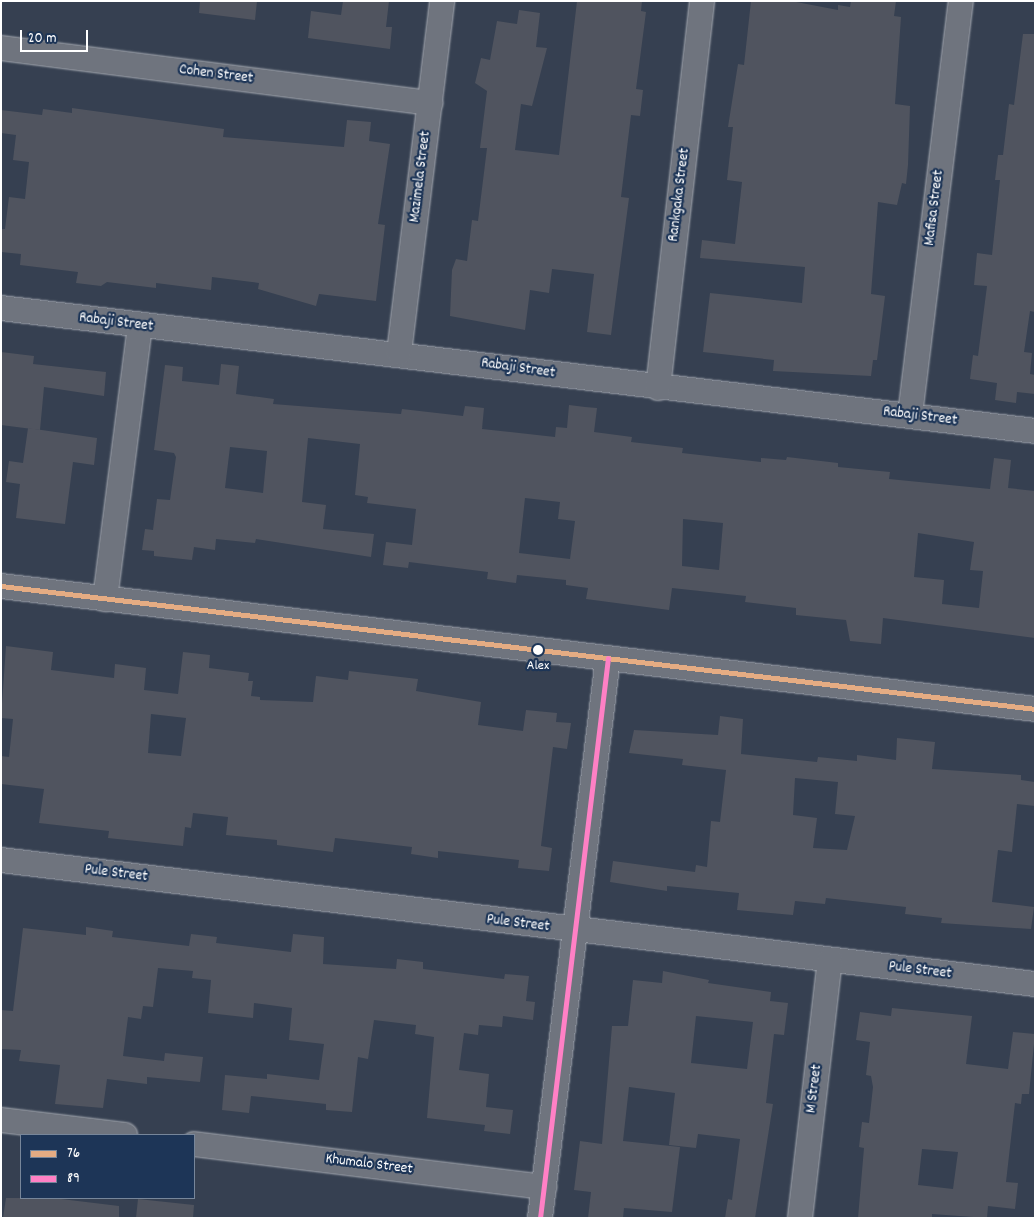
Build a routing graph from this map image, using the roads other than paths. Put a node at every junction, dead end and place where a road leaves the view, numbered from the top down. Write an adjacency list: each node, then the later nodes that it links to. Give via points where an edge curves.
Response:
1 (442, 1): 5 (street, Mazimela Street)
2 (702, 1): 9 (street, Rankgaka Street)
3 (961, 1): 10 (street, Mafisa Street)
4 (1, 48): 5 (street, Cohen Street)
5 (430, 103): 8 (street, Mazimela Street)
6 (1, 308): 7 (street, Rabaji Street)
7 (140, 326): 8 (street, Rabaji Street); 13 (street)
8 (399, 353): 9 (street, Rabaji Street)
9 (658, 388): 10 (street, Rabaji Street)
10 (910, 415): 11 (street, Rabaji Street)
11 (1035, 431)
12 (1, 586): 13 (street)
13 (105, 599): 14 (street)
14 (608, 658): 15 (street); 17 (street)
15 (1035, 709)
16 (1, 860): 17 (street, Pule Street)
17 (577, 931): 18 (street, Pule Street); 23 (street)
18 (830, 960): 19 (street, Pule Street); 25 (street, M Street)
19 (1035, 984)
20 (1, 1120): 21 (street)
21 (117, 1134)
22 (195, 1144): 23 (street, Khumalo Street)
23 (544, 1187): 24 (street)
24 (540, 1218)
25 (800, 1218)

